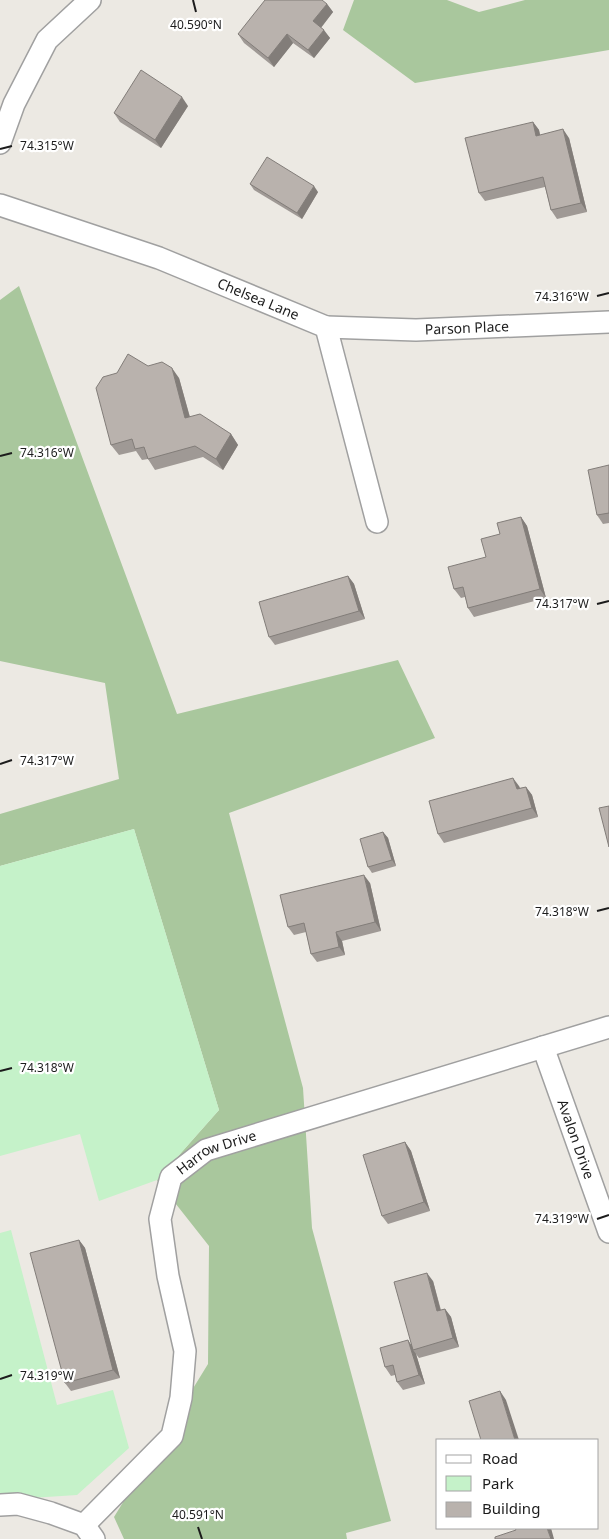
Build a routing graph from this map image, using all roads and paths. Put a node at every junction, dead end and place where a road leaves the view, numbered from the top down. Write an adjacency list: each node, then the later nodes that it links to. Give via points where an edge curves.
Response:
1 (90, 0): 2 (street, via 47,40 14,104)
2 (0, 142)
3 (0, 205): 5 (street, Chelsea Lane, via 159,258)
4 (609, 322): 5 (street, Parson Place, via 416,330)
5 (326, 327): 6 (street)
6 (377, 522)
7 (609, 1027): 8 (street, Harrow Drive)
8 (543, 1047): 9 (street, Avalon Drive); 11 (street, Harrow Drive, via 206,1150 170,1177 160,1219 168,1276 185,1351 181,1398 172,1436)
9 (609, 1232)
10 (0, 1505): 11 (street, via 18,1504 51,1512)
11 (89, 1532)

